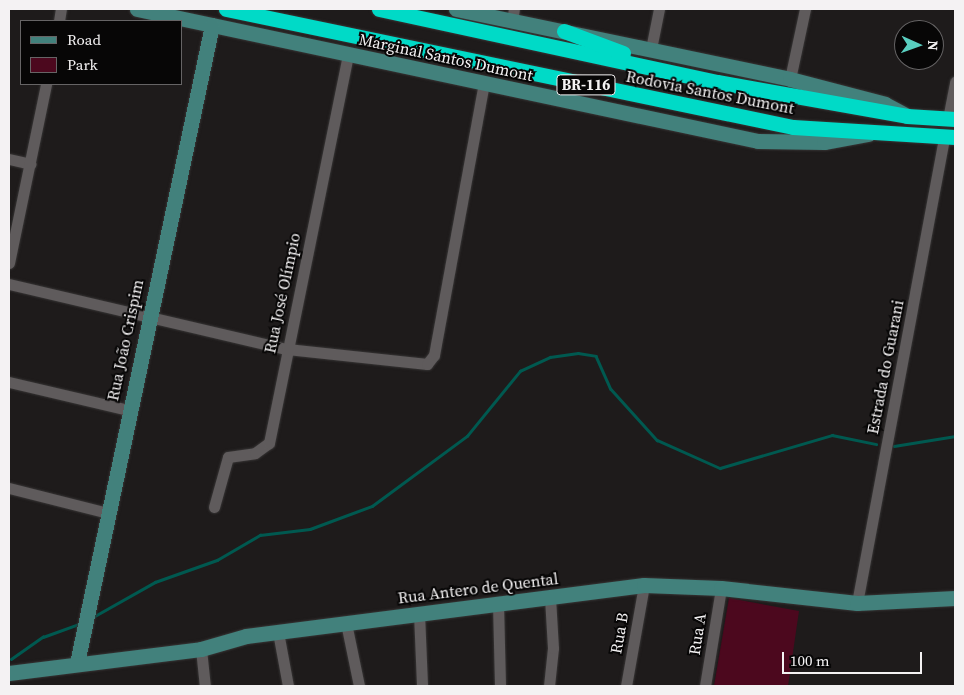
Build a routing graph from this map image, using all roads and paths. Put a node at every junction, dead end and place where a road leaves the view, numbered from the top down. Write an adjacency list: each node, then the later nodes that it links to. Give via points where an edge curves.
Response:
1 (137, 9): 8 (street, Marginal Santos Dumont / BR-116)
2 (226, 9): 19 (highway, Rodovia Santos Dumont / BR-116, via 762,121)
3 (379, 9): 13 (highway, Rodovia Santos Dumont / BR-116)
4 (456, 9): 7 (street, BR-116)
5 (659, 9): 10 (street)
6 (805, 9): 12 (street)
7 (513, 15): 9 (street, BR-116)
8 (212, 25): 11 (street, Marginal Santos Dumont / BR-116); 25 (street, Rua João Crispim)
9 (564, 31): 10 (street, BR-116); 13 (highway, via 615,50 693,69)
10 (651, 49): 12 (street, BR-116)
11 (348, 54): 15 (street, Marginal Santos Dumont / BR-116); 26 (street, Rua José Olímpio)
12 (790, 79): 17 (street, BR-116, via 885,104)
13 (717, 82): 17 (highway, Rodovia Santos Dumont / BR-116)
14 (955, 82): 18 (street)
15 (484, 83): 19 (street, Marginal Santos Dumont / BR-116, via 758,141 824,142); 26 (street, via 434,355 427,364 416,366)
16 (46, 85): 22 (street)
17 (907, 116): 18 (highway, Rodovia Santos Dumont / BR-116)
18 (952, 119)
19 (868, 134): 20 (highway, Rodovia Santos Dumont / BR-116)
20 (951, 138): 37 (street, Estrada do Guarani)
21 (9, 159): 22 (street)
22 (30, 164): 23 (street)
23 (9, 263)
24 (9, 284): 25 (street)
25 (148, 316): 26 (street); 28 (street, Rua João Crispim)
26 (287, 349): 30 (street, Rua José Olímpio, via 270,444 255,453 228,457)
27 (9, 382): 28 (street)
28 (128, 410): 31 (street, Rua João Crispim)
29 (9, 488): 31 (street)
30 (214, 507)
31 (108, 513): 42 (street, Rua João Crispim)
32 (644, 585): 33 (street, Rua Antero de Quental); 34 (street, Rua Antero de Quental); 50 (street, Rua B)
33 (721, 588): 37 (street, Rua Antero de Quental); 51 (street, Rua A)
34 (550, 596): 36 (street, Rua Antero de Quental); 49 (street, via 553,648)
35 (955, 598): 37 (street, Rua Antero de Quental)
36 (498, 603): 38 (street, Rua Antero de Quental); 48 (street)
37 (857, 603)
38 (420, 613): 39 (street, Rua Antero de Quental); 47 (street)
39 (346, 623): 40 (street, Rua Antero de Quental); 46 (street)
40 (278, 632): 41 (street, Rua Antero de Quental); 45 (street)
41 (201, 649): 42 (street, Rua Antero de Quental); 44 (street)
42 (77, 664): 43 (street, Rua Antero de Quental)
43 (12, 678)
44 (205, 686)
45 (288, 686)
46 (358, 686)
47 (422, 686)
48 (500, 686)
49 (549, 686)
50 (626, 686)
51 (705, 686)

